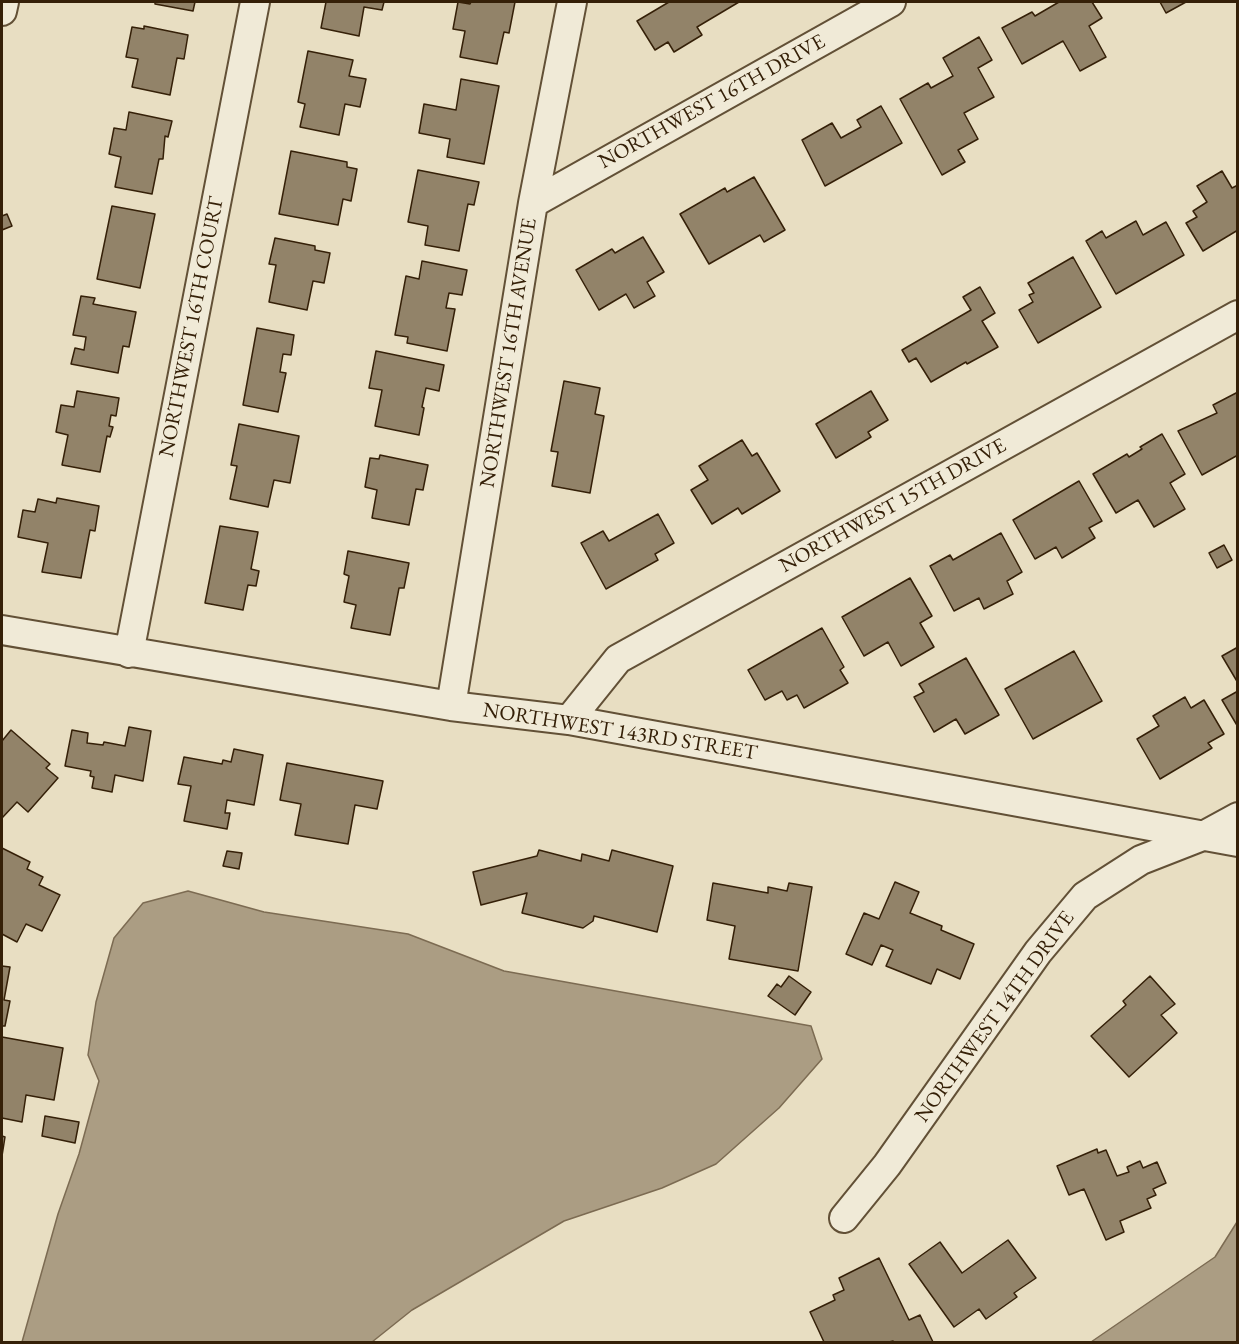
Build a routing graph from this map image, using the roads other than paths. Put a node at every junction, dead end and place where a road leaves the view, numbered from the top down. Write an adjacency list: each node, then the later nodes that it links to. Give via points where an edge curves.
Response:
1 (4, 2): 5 (street)
2 (255, 2): 9 (street, NORTHWEST 16TH COURT)
3 (572, 2): 6 (street, NORTHWEST 16TH AVENUE)
4 (891, 2): 6 (street, NORTHWEST 16TH DRIVE)
5 (2, 11)
6 (533, 203): 10 (street, NORTHWEST 16TH AVENUE)
7 (1238, 315): 11 (street, NORTHWEST 15TH DRIVE, via 618,659)
8 (2, 630): 9 (street, NORTHWEST 143RD STREET)
9 (129, 653): 10 (street, NORTHWEST 143RD STREET)
10 (451, 706): 11 (street, NORTHWEST 143RD STREET)
11 (568, 720): 13 (street, NORTHWEST 143RD STREET)
12 (1238, 817): 13 (street, NORTHWEST 14TH DRIVE)
13 (1205, 835): 14 (street, NORTHWEST 143RD STREET); 15 (street, NORTHWEST 14TH DRIVE, via 1141,860 1086,896 1038,952 887,1165)
14 (1238, 842)
15 (844, 1218)

